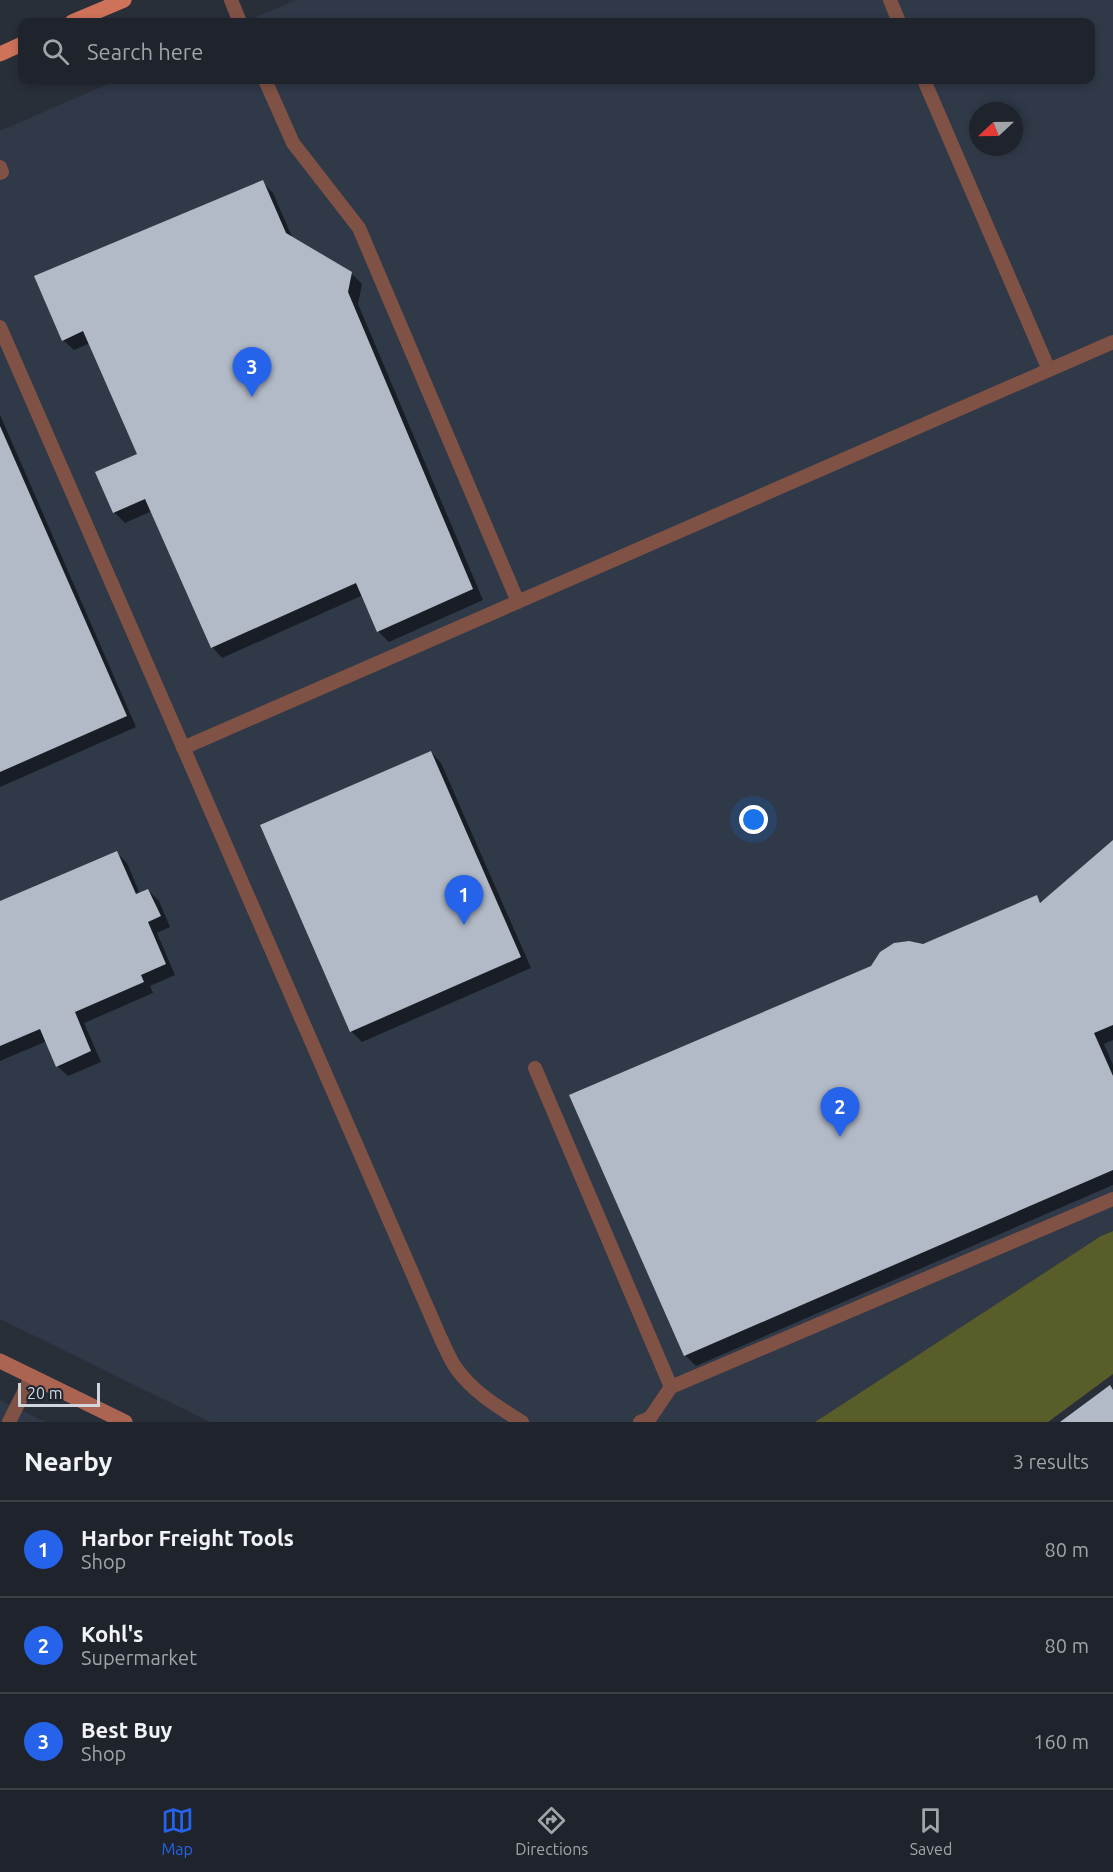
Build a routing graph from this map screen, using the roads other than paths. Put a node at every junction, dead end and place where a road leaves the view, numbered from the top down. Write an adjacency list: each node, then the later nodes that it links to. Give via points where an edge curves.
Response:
1 (124, 0): 4 (main road)
2 (231, 0): 5 (lane)
3 (890, 0): 6 (lane)
4 (81, 18)
5 (238, 18)
6 (897, 18)
7 (18, 46): 8 (main road)
8 (0, 54)
9 (267, 84): 16 (lane, via 293,143 359,228)
10 (926, 84): 15 (lane)
11 (0, 167): 12 (lane)
12 (0, 173)
13 (0, 327): 17 (lane)
14 (1113, 342): 15 (lane)
15 (1049, 370): 16 (lane)
16 (518, 602): 17 (lane)
17 (183, 748): 25 (lane, via 445,1348 470,1386)
18 (535, 1068): 22 (lane)
19 (1113, 1199): 22 (lane)
20 (0, 1361): 21 (street)
21 (32, 1376): 23 (lane); 24 (street)
22 (671, 1387): 26 (lane, via 650,1418)
23 (9, 1422)
24 (125, 1422)
25 (522, 1422)
26 (640, 1422)

